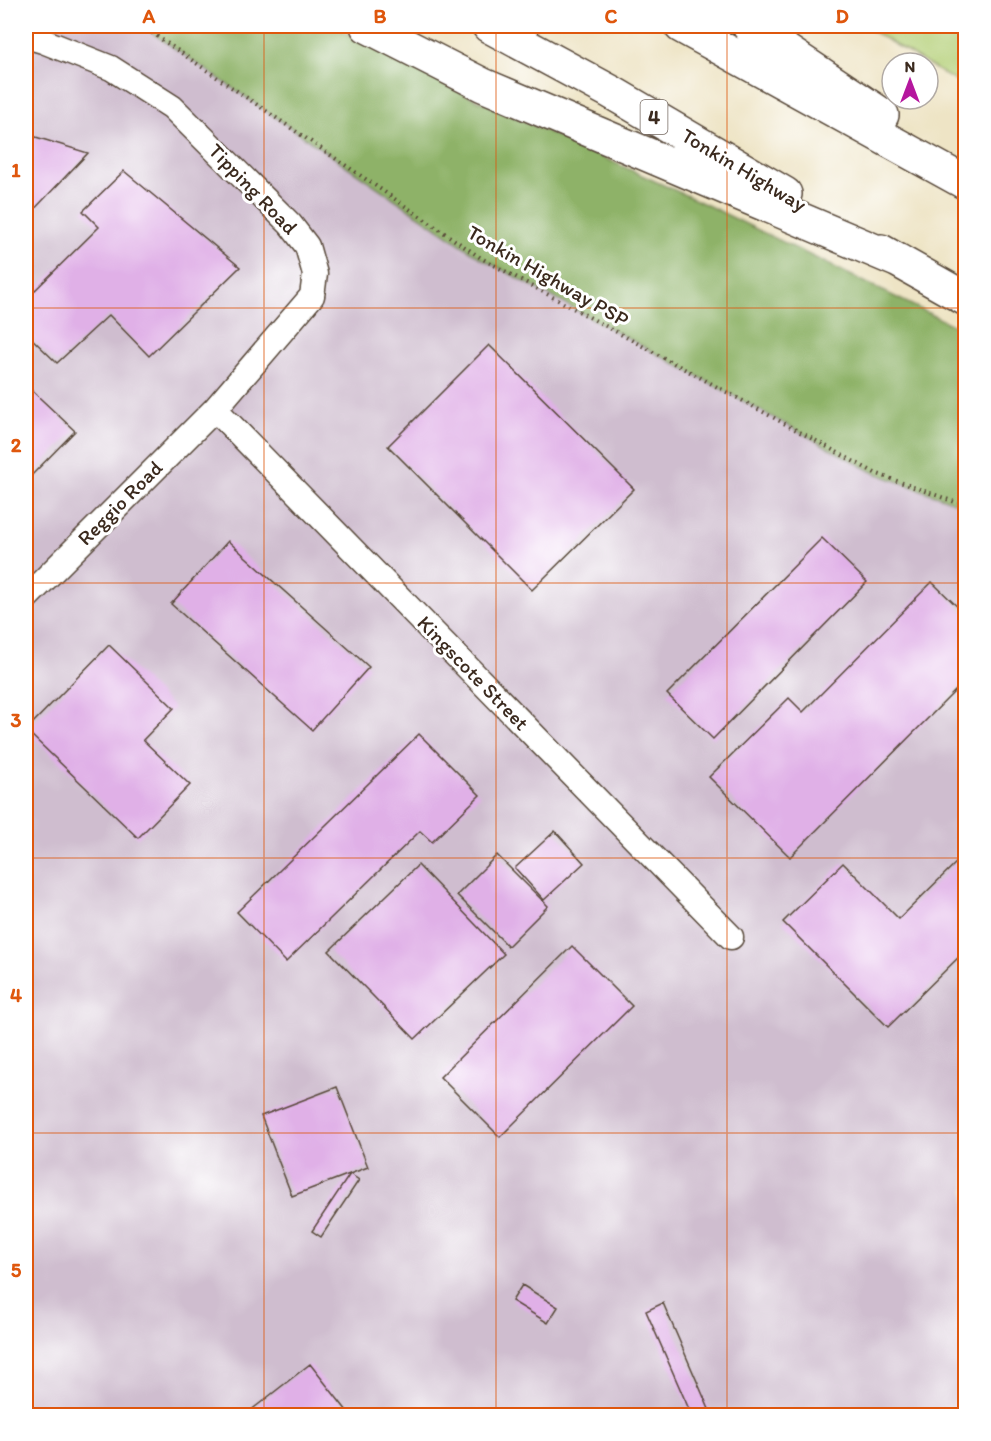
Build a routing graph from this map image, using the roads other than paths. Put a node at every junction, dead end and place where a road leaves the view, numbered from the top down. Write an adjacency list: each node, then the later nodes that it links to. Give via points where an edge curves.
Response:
1 (367, 26): 8 (highway, via 483,85)
2 (489, 26): 8 (highway, Tonkin Highway / 4, via 611,92)
3 (681, 26): 7 (highway)
4 (749, 26): 6 (highway)
5 (26, 36): 10 (street, Tipping Road, via 111,68 172,107 290,224 307,246 315,274 312,296)
6 (966, 171)
7 (966, 183)
8 (899, 261): 9 (highway, Tonkin Highway / 4)
9 (966, 299)
10 (215, 409): 11 (street, Reggio Road); 12 (street, Kingscote Street)
11 (26, 598)
12 (730, 937)

